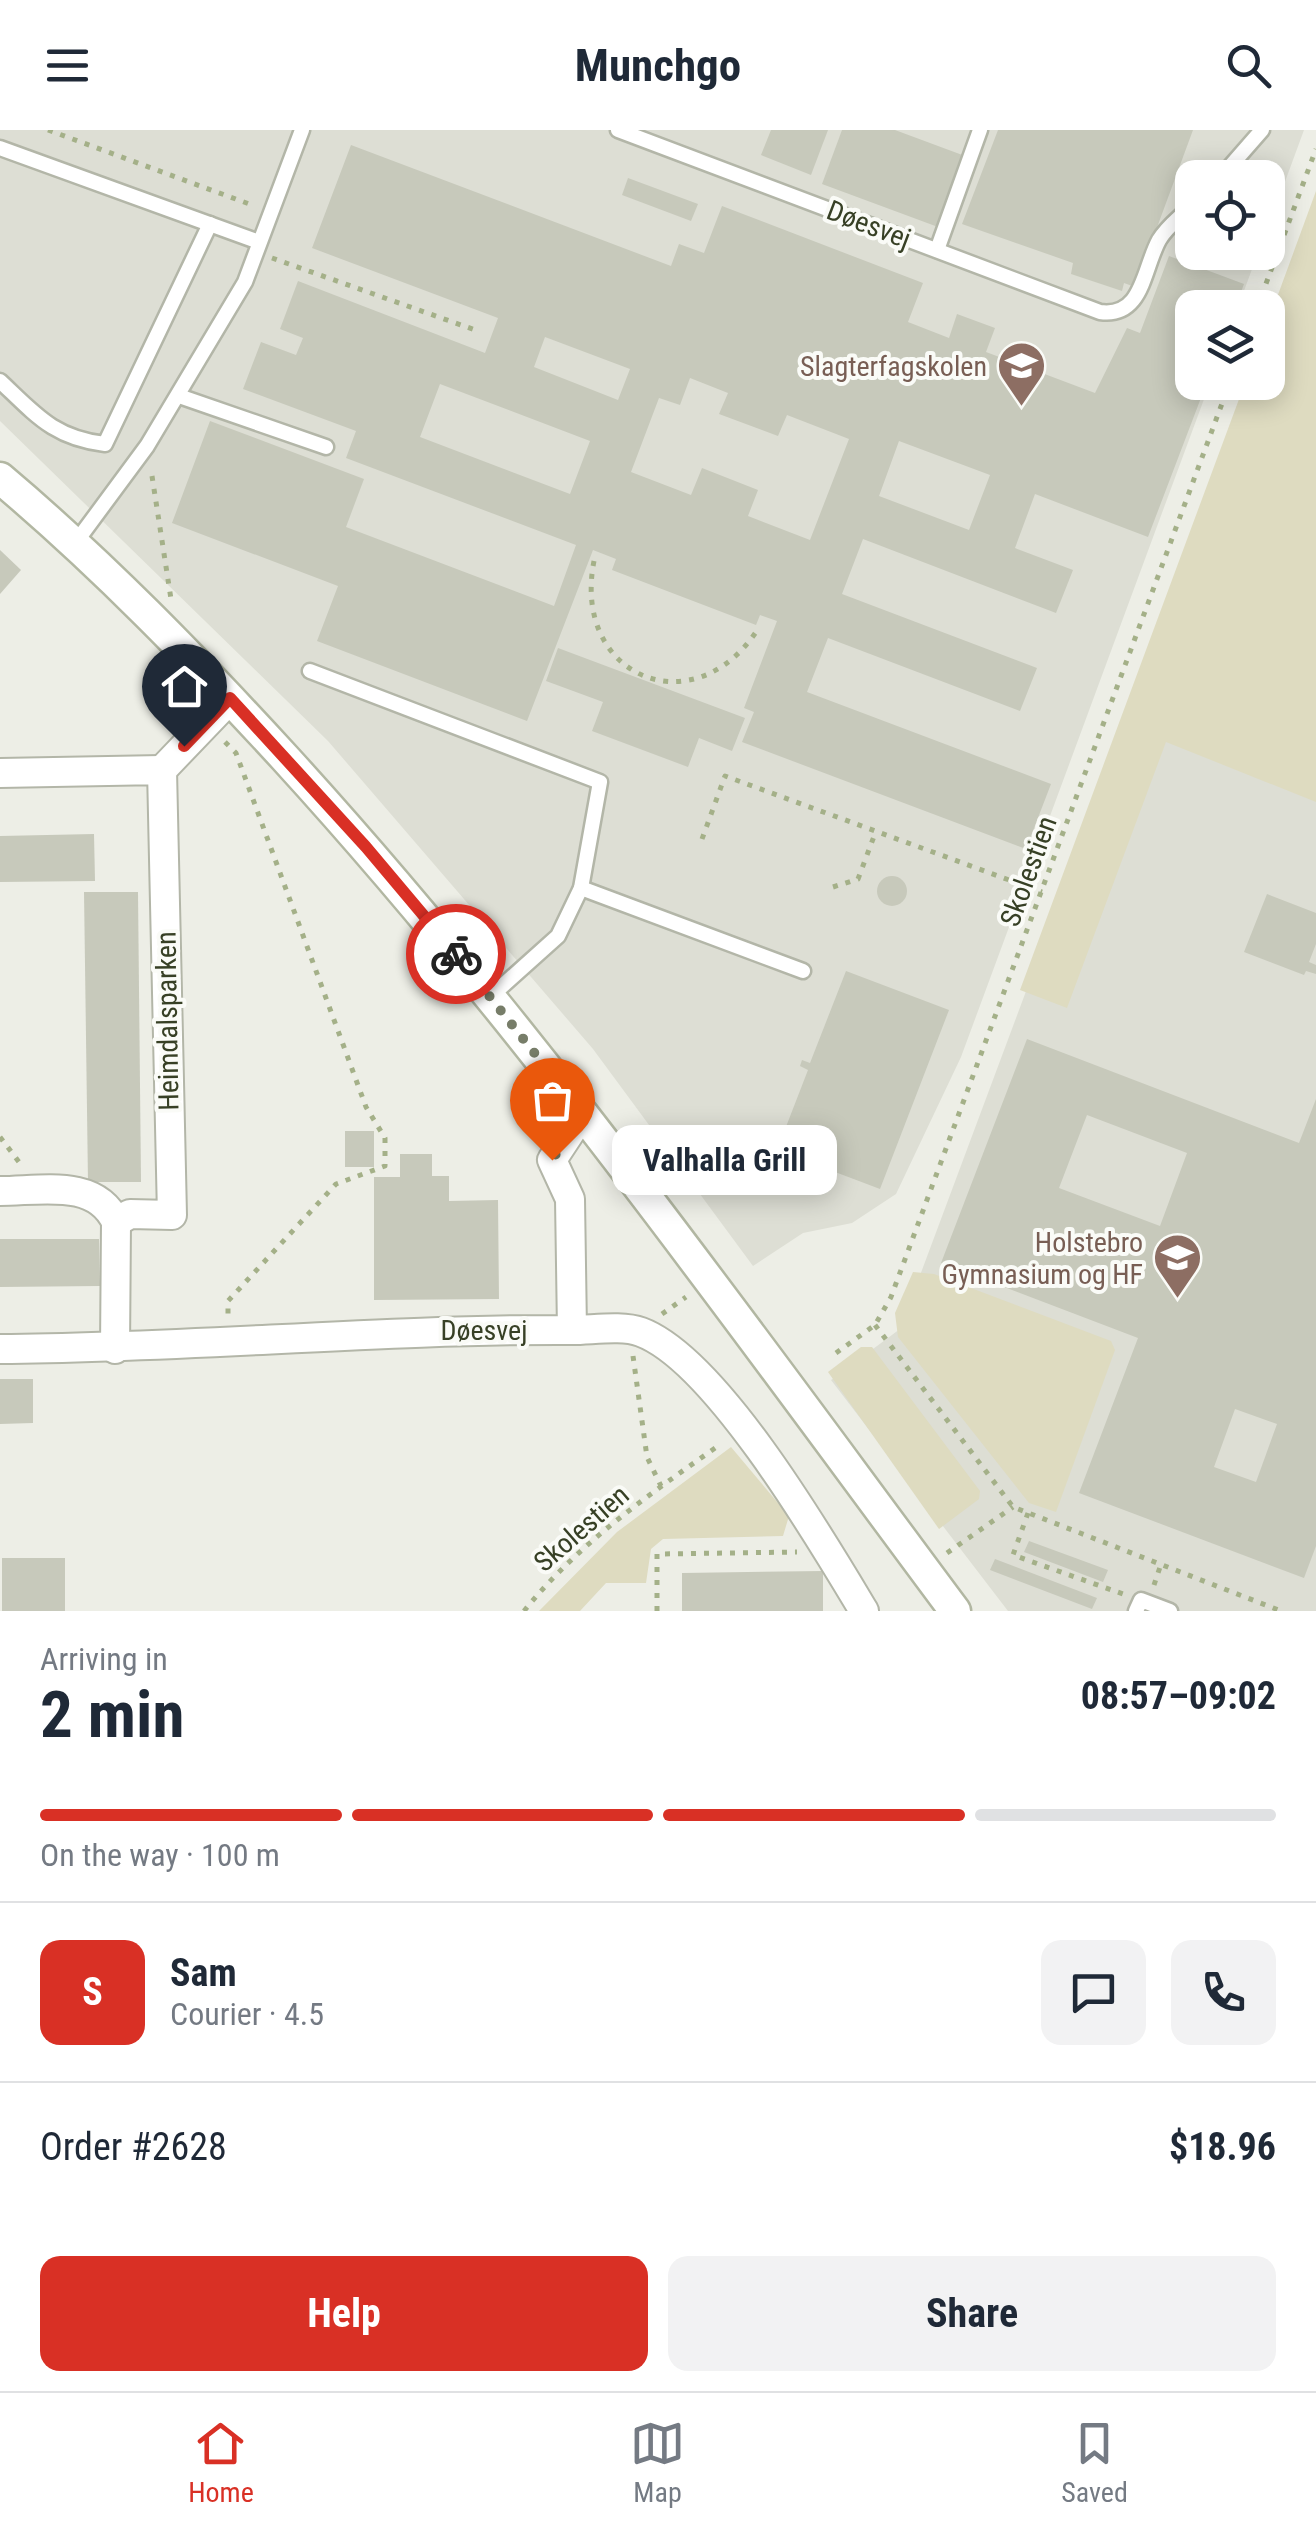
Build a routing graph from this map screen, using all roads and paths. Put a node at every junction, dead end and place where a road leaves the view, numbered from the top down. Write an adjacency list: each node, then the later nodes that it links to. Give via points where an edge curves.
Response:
1 (48, 130): 10 (path)
2 (302, 130): 10 (lane)
3 (618, 130): 14 (lane, Døesvej)
4 (980, 130): 14 (lane)
5 (1262, 130): 8 (lane)
6 (0, 148): 12 (lane)
7 (1316, 149): 9 (path)
8 (1236, 160)
9 (1314, 162): 15 (path)
10 (270, 212): 13 (lane)
11 (1175, 223): 14 (lane, Døesvej, via 1158,241 1135,300 1120,312 1100,312)
12 (210, 224): 13 (lane); 17 (lane, via 105,444 51,428)
13 (257, 247): 16 (path); 18 (lane, via 245,282)
14 (937, 250)
15 (1265, 290)
16 (478, 331)
17 (0, 381)
18 (179, 396): 20 (lane); 21 (lane)
19 (1223, 400): 36 (path, Skolestien)
20 (147, 446): 23 (lane); 26 (path)
21 (326, 446)
22 (0, 478): 23 (street)
23 (76, 542): 26 (street)
24 (594, 561): 25 (path, via 592,621 607,649 629,669 658,681 688,682 717,673 742,654)
25 (758, 628)
26 (178, 646): 28 (street)
27 (310, 671): 35 (lane, via 600,782)
28 (230, 698): 29 (street); 38 (street)
29 (206, 723): 30 (street); 46 (path, via 236,752 366,1107 384,1138 385,1166 336,1184 228,1301)
30 (162, 770): 31 (street); 41 (street, Heimdalsparken, via 172,1214 130,1214)
31 (0, 773)
32 (876, 831): 33 (path, via 725,776); 34 (path, via 858,879); 36 (path)
33 (702, 838)
34 (833, 886)
35 (580, 888): 37 (lane); 38 (lane, via 558,936)
36 (1042, 892): 43 (path, Skolestien)
37 (804, 971)
38 (491, 996): 39 (street)
39 (582, 1113): 42 (street); 44 (street, via 552,1160 570,1200)
40 (0, 1191): 41 (street, via 85,1192 99,1198)
41 (116, 1222): 47 (street)
42 (709, 1281): 45 (path); 55 (street)
43 (875, 1325): 49 (path, Skolestien); 52 (path)
44 (572, 1330): 45 (street); 46 (street, Døesvej, via 420,1329)
45 (638, 1331): 51 (path, via 632,1351 647,1458); 54 (street, via 690,1364)
46 (229, 1340): 47 (street, Døesvej)
47 (116, 1348): 48 (street)
48 (0, 1349)
49 (836, 1353)
50 (718, 1446): 51 (path, Skolestien)
51 (661, 1486): 57 (path, Skolestien, via 600,1532)
52 (1013, 1507): 53 (path); 55 (path)
53 (1028, 1513): 56 (path, via 1013,1555); 62 (path)
54 (828, 1551): 58 (path, via 657,1554); 59 (street)
55 (924, 1568): 60 (street)
56 (1138, 1605): 61 (lane)
57 (524, 1611)
58 (656, 1611)
59 (864, 1611)
60 (955, 1611)
61 (1170, 1611)
62 (1281, 1611)

